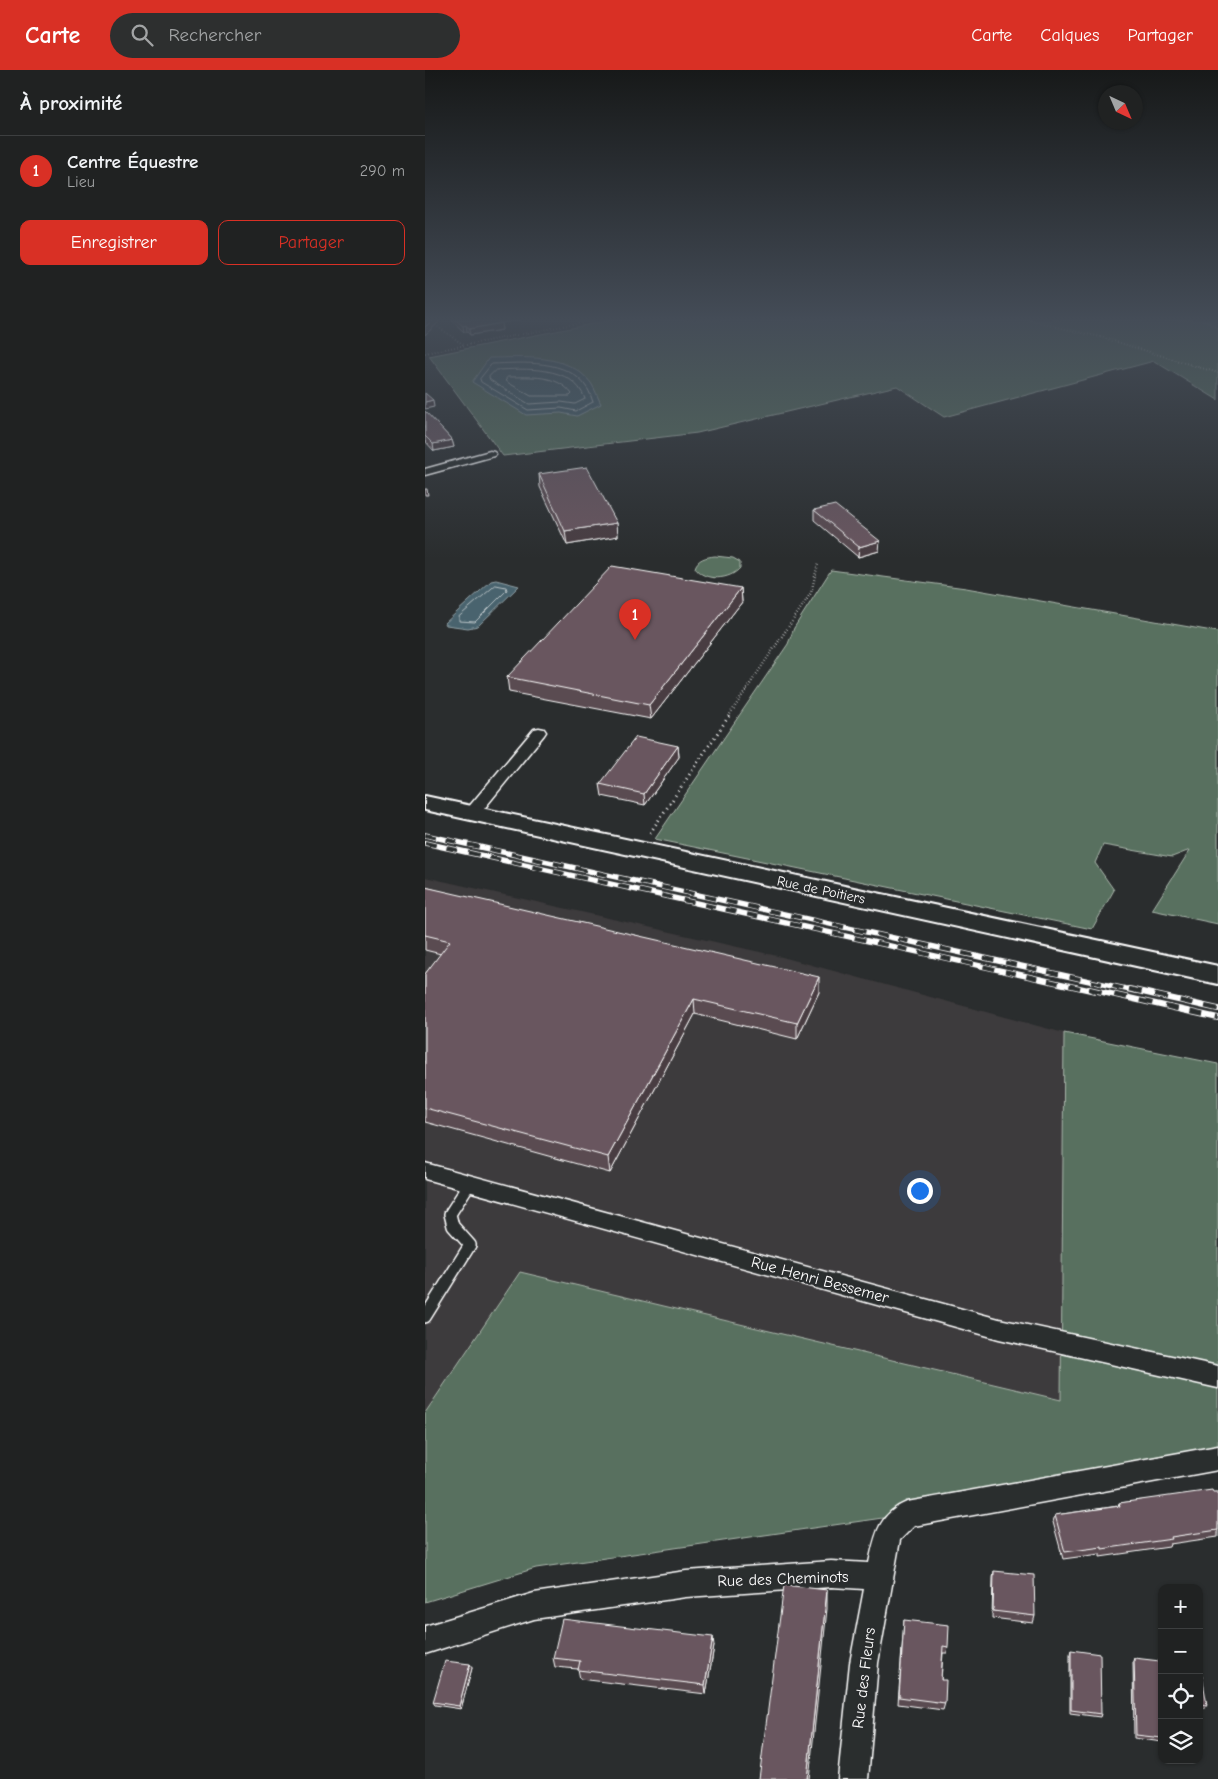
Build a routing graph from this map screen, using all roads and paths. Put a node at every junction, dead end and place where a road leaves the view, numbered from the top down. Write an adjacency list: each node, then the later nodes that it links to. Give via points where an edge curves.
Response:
1 (490, 454): 2 (street)
2 (425, 472)
3 (818, 564): 7 (path, via 811,593)
4 (539, 732): 6 (street)
5 (425, 803): 6 (street, Rue de Poitiers)
6 (473, 812): 7 (street, Rue de Poitiers)
7 (638, 850): 8 (street, Rue de Poitiers)
8 (1218, 975)
9 (425, 1171): 10 (street, Rue Henri Bessemer)
10 (470, 1183): 11 (lane, via 450,1214 453,1226 470,1245); 12 (street, Rue Henri Bessemer, via 999,1329)
11 (425, 1317)
12 (1218, 1377)
13 (1218, 1458): 14 (street, via 907,1515 888,1534)
14 (880, 1577): 15 (street, Rue des Cheminots, via 831,1574 686,1584 534,1606); 16 (street, Rue des Fleurs, via 864,1663)
15 (425, 1640)
16 (853, 1779)

